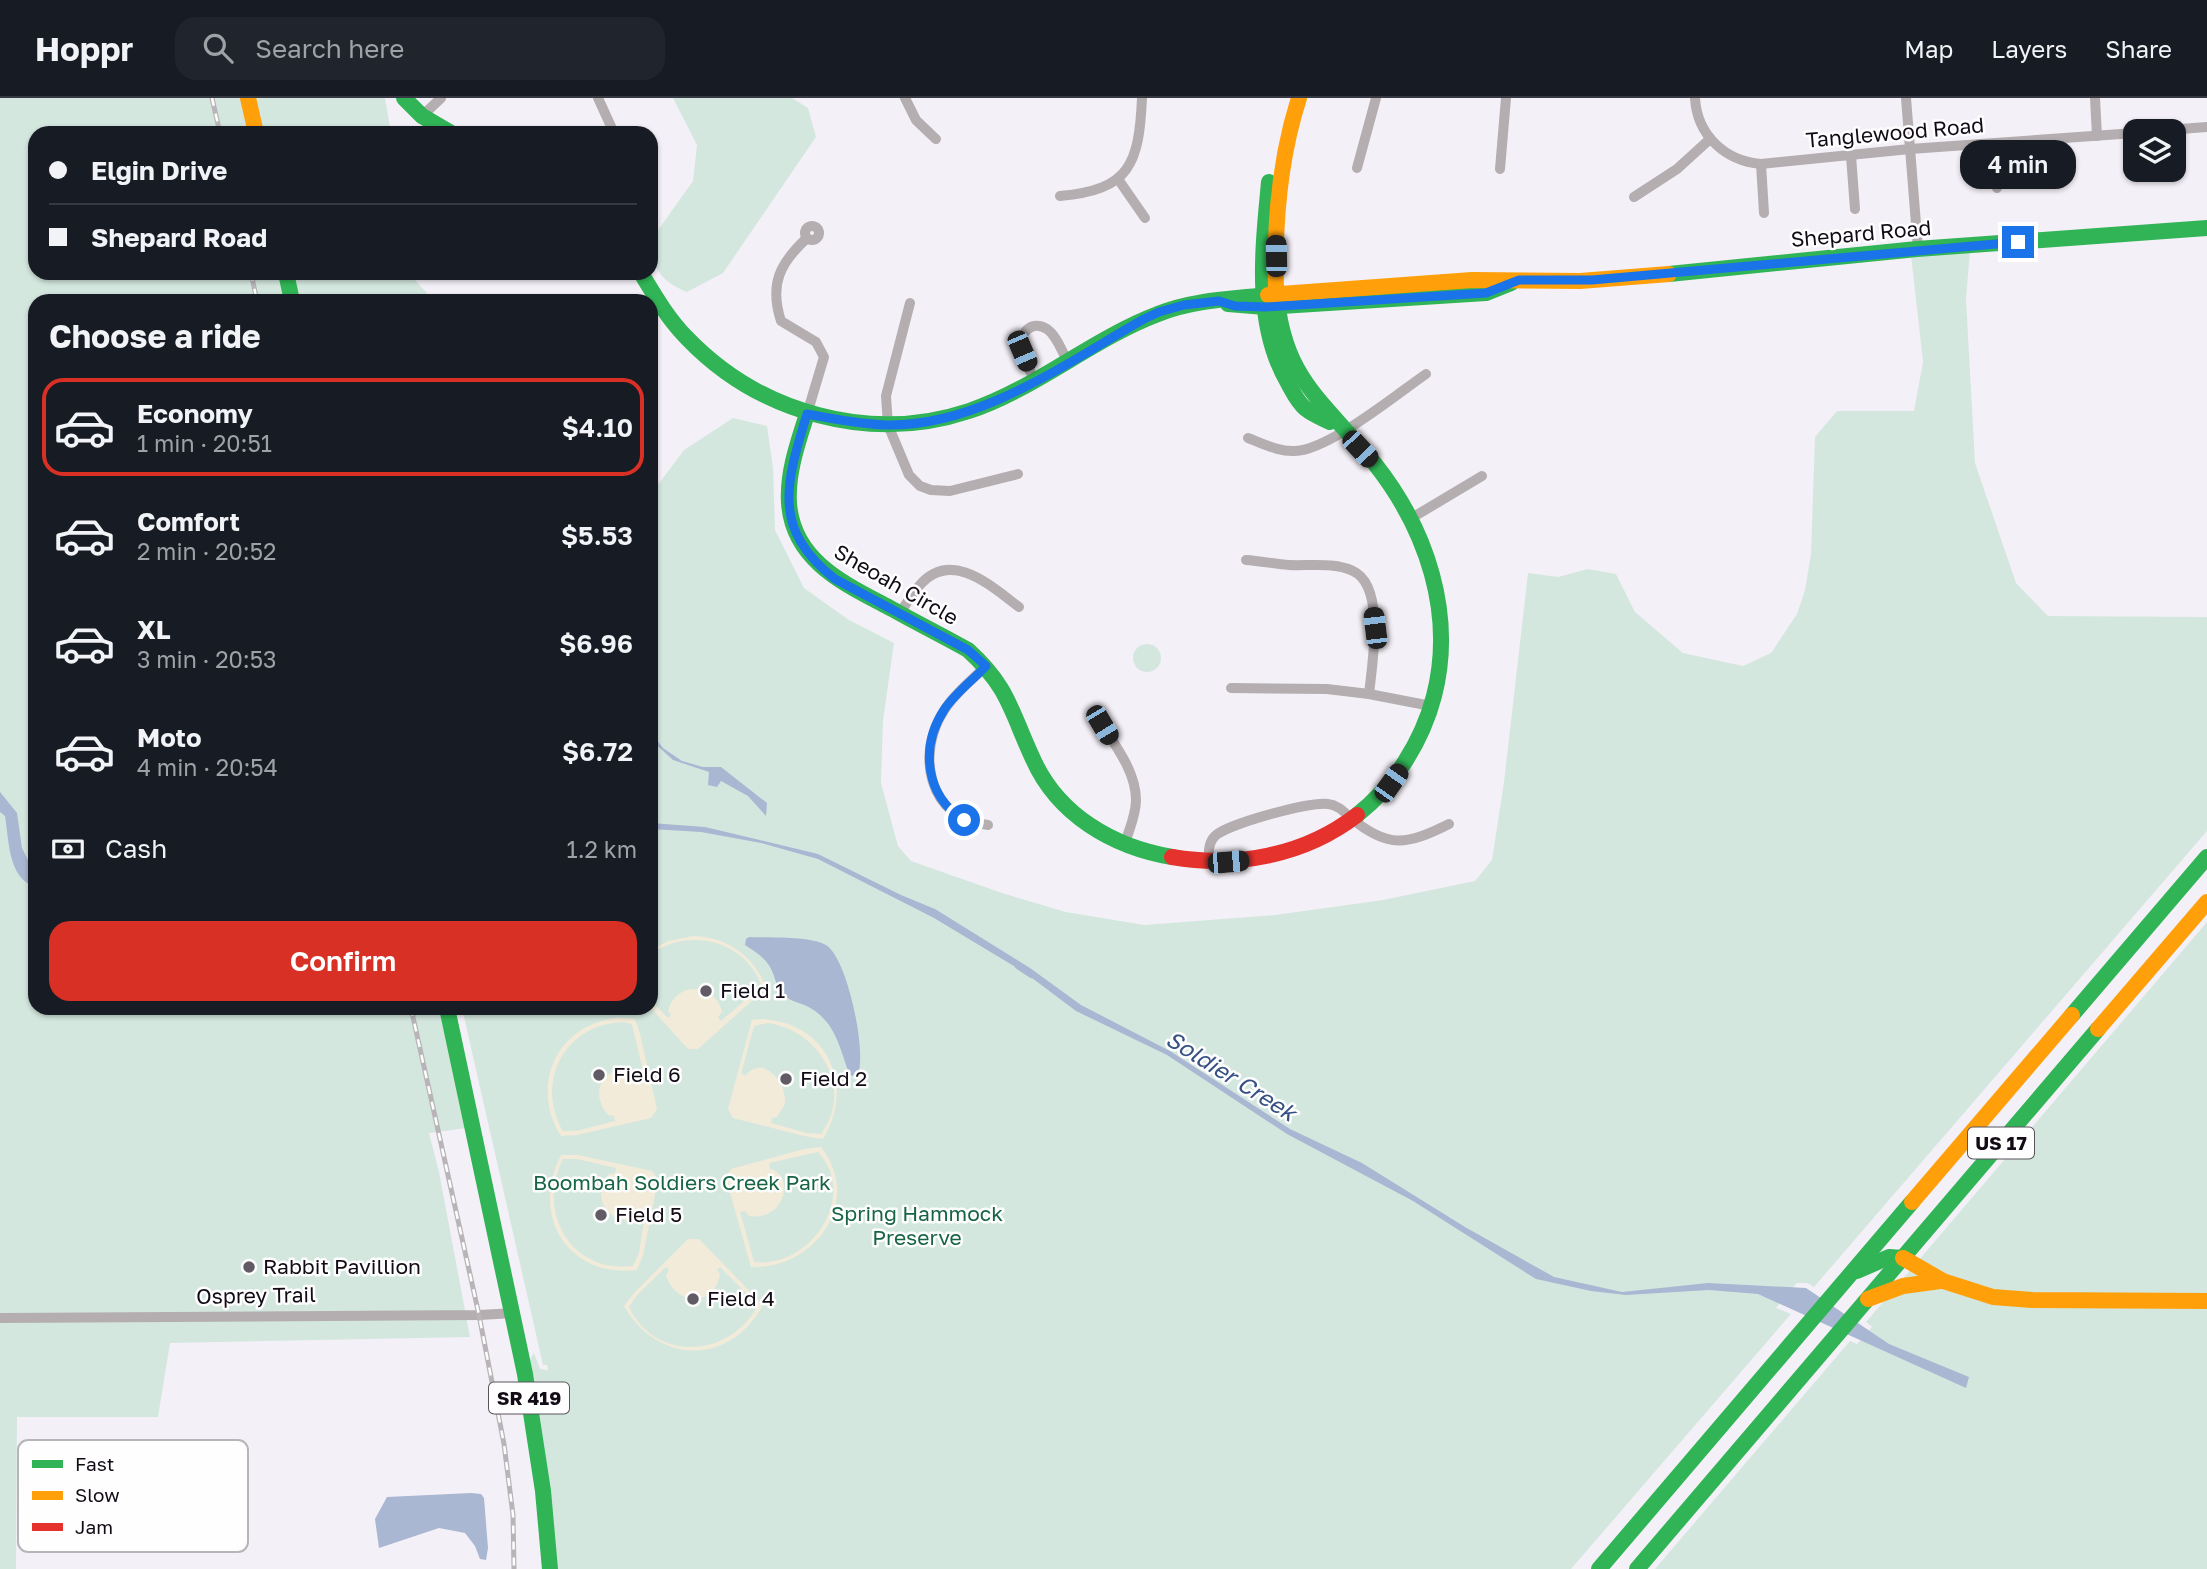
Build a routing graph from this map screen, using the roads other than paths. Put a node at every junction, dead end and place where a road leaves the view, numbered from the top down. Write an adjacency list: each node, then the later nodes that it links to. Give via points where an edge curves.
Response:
1 (248, 98): 15 (street)
2 (404, 98): 14 (street)
3 (440, 98): 14 (street)
4 (598, 98): 17 (street)
5 (905, 98): 22 (street, via 916,120)
6 (1142, 98): 30 (street, via 1139,137)
7 (1289, 98): 40 (street, via 1269,182)
8 (1299, 98): 40 (street, via 1279,185)
9 (1376, 98): 28 (street)
10 (1506, 98): 29 (street)
11 (1695, 98): 23 (street, via 1699,122)
12 (1906, 98): 25 (street)
13 (2095, 98): 21 (street)
14 (422, 116): 16 (street)
15 (254, 126)
16 (439, 126)
17 (611, 126)
18 (2207, 127): 19 (street)
19 (2186, 129)
20 (2123, 134): 21 (street, Tanglewood Road)
21 (2097, 136): 24 (street, Tanglewood Road)
22 (936, 139)
23 (1710, 139): 27 (street, Tanglewood Road, via 1734,158); 33 (street, via 1677,169)
24 (1994, 144): 25 (street, Tanglewood Road); 31 (street)
25 (1910, 149): 26 (street, Tanglewood Road); 39 (street)
26 (1851, 156): 27 (street, Tanglewood Road); 34 (street)
27 (1761, 164): 35 (street)
28 (1357, 169)
29 (1500, 169)
30 (1118, 179): 32 (street, via 1103,189); 36 (street)
31 (1997, 188)
32 (1060, 196)
33 (1634, 197)
34 (1855, 209)
35 (1765, 213)
36 (1145, 218)
37 (2207, 228): 39 (street, Shepard Road)
38 (807, 238): 46 (street, via 779,270 776,308 781,321 816,342 824,357)
39 (1918, 249): 40 (street, Shepard Road, via 1592,280 1485,279)
40 (1271, 300): 43 (street, Shepard Road, via 1235,306 1219,301 1159,312); 48 (street, Sheoah Circle, via 1297,374)
41 (658, 301): 46 (street, Shepard Road, via 685,337 740,383)
42 (910, 303): 47 (street, via 886,396)
43 (1068, 362): 45 (street, Shepard Road); 45 (street, via 1045,328 1028,328 1022,334 1022,351)
44 (1426, 374): 48 (street)
45 (1035, 381): 47 (street, Shepard Road, via 970,412)
46 (807, 414): 47 (street, Shepard Road); 55 (street, Sheoah Circle, via 789,481 792,522 800,543 835,579)
47 (888, 425): 50 (street, via 909,475 920,486 950,491)
48 (1344, 431): 49 (street, via 1315,448 1298,451 1281,451); 52 (street, Sheoah Circle, via 1377,467)
49 (1248, 438)
50 (1018, 474)
51 (1482, 476): 52 (street)
52 (1410, 519): 59 (street, Sheoah Circle, via 1430,559 1442,611 1442,662)
53 (1246, 559): 58 (street, via 1342,567 1362,577 1375,628)
54 (1018, 607): 55 (street, via 978,576 952,570 920,584)
55 (900, 613): 56 (street, Sheoah Circle, via 968,650)
56 (986, 666): 63 (street, via 946,707 936,724 929,764 940,799 949,811); 64 (street, Sheoah Circle, via 1011,703 1036,766 1053,793 1090,827)
57 (1231, 688): 58 (street)
58 (1369, 694): 59 (street)
59 (1431, 706): 61 (street, Sheoah Circle, via 1407,761)
60 (1096, 715): 64 (street, via 1134,785 1135,808)
61 (1353, 820): 62 (street, via 1386,840 1417,838); 66 (street, Sheoah Circle, via 1330,835 1253,860); 66 (street, via 1331,804 1279,811 1219,833 1210,843)
62 (1448, 824)
63 (988, 825)
64 (1125, 843): 66 (street, Sheoah Circle, via 1169,857)
65 (2207, 857): 69 (street, US 17)
66 (1208, 862)
67 (2207, 902): 70 (street, US 17)
68 (449, 1015): 75 (street, SR 419)
69 (1910, 1205): 70 (street, via 1900,1232); 71 (street, US 17)
70 (1903, 1258): 71 (street, via 1889,1257); 72 (street); 74 (street, US 17)
71 (1851, 1274): 78 (street, US 17)
72 (1943, 1281): 73 (street, via 1993,1297 2032,1300); 74 (street, via 1895,1286)
73 (2207, 1301)
74 (1863, 1305): 79 (street, US 17)
75 (513, 1313): 76 (street, Osprey Trail); 77 (street, SR 419, via 543,1483)
76 (0, 1318)
77 (550, 1569)
78 (1599, 1569)
79 (1637, 1569)

